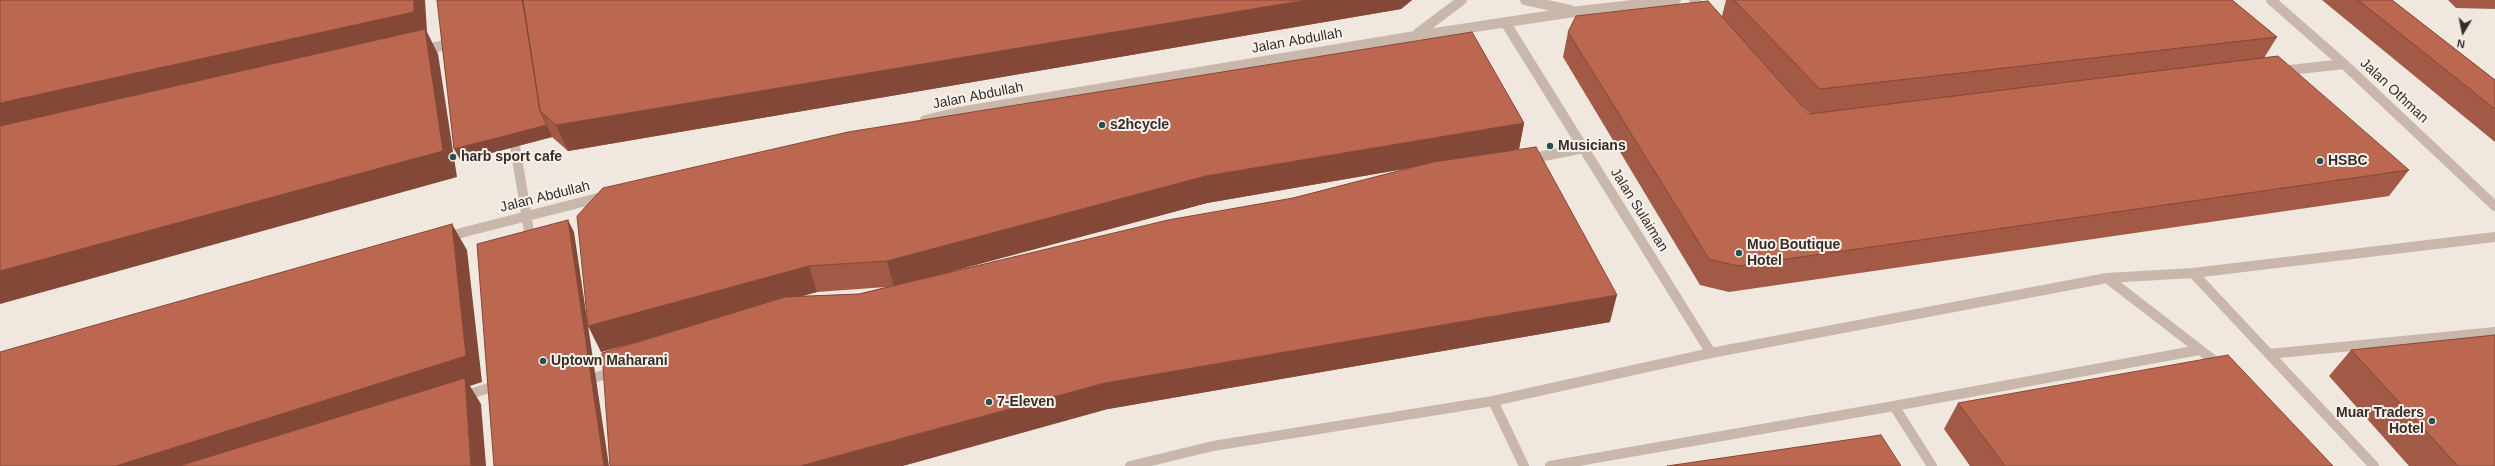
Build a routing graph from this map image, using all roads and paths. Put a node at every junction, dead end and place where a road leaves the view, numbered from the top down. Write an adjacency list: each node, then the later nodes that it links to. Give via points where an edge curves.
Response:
1 (1462, 0): 9 (street)
2 (1525, 0): 6 (street)
3 (1676, 0): 6 (street, Jalan Abdullah)
4 (1694, 0): 7 (street)
5 (2271, 0): 12 (street, Jalan Othman)
6 (1580, 11): 8 (street, Jalan Abdullah)
7 (1709, 18)
8 (1505, 22): 9 (street, Jalan Abdullah); 16 (street, Jalan Sulaiman)
9 (1415, 36): 14 (street, Jalan Abdullah, via 959,112)
10 (465, 40): 11 (street)
11 (411, 53)
12 (2344, 64): 13 (street); 19 (street, Jalan Othman)
13 (2274, 72)
14 (912, 123)
15 (511, 124): 20 (street)
16 (1584, 148): 17 (street); 28 (street, Jalan Sulaiman)
17 (1522, 161)
18 (619, 193): 20 (street, Jalan Abdullah)
19 (2495, 206)
20 (526, 215): 22 (street, Jalan Abdullah); 23 (street)
21 (2495, 237): 24 (street)
22 (435, 240)
23 (533, 254)
24 (2193, 273): 25 (street); 29 (street)
25 (2107, 278): 27 (street); 28 (street)
26 (2495, 332): 29 (street)
27 (2199, 350): 31 (street); 36 (street)
28 (1711, 352): 35 (street)
29 (2269, 354): 41 (street)
30 (623, 370): 33 (street)
31 (2229, 372)
32 (510, 382): 34 (street)
33 (577, 383)
34 (449, 401)
35 (1493, 401): 37 (street, via 1213,446); 38 (street)
36 (1894, 406): 39 (street); 40 (street)
37 (1130, 466)
38 (1524, 466)
39 (1550, 466)
40 (1932, 466)
41 (2374, 466)

